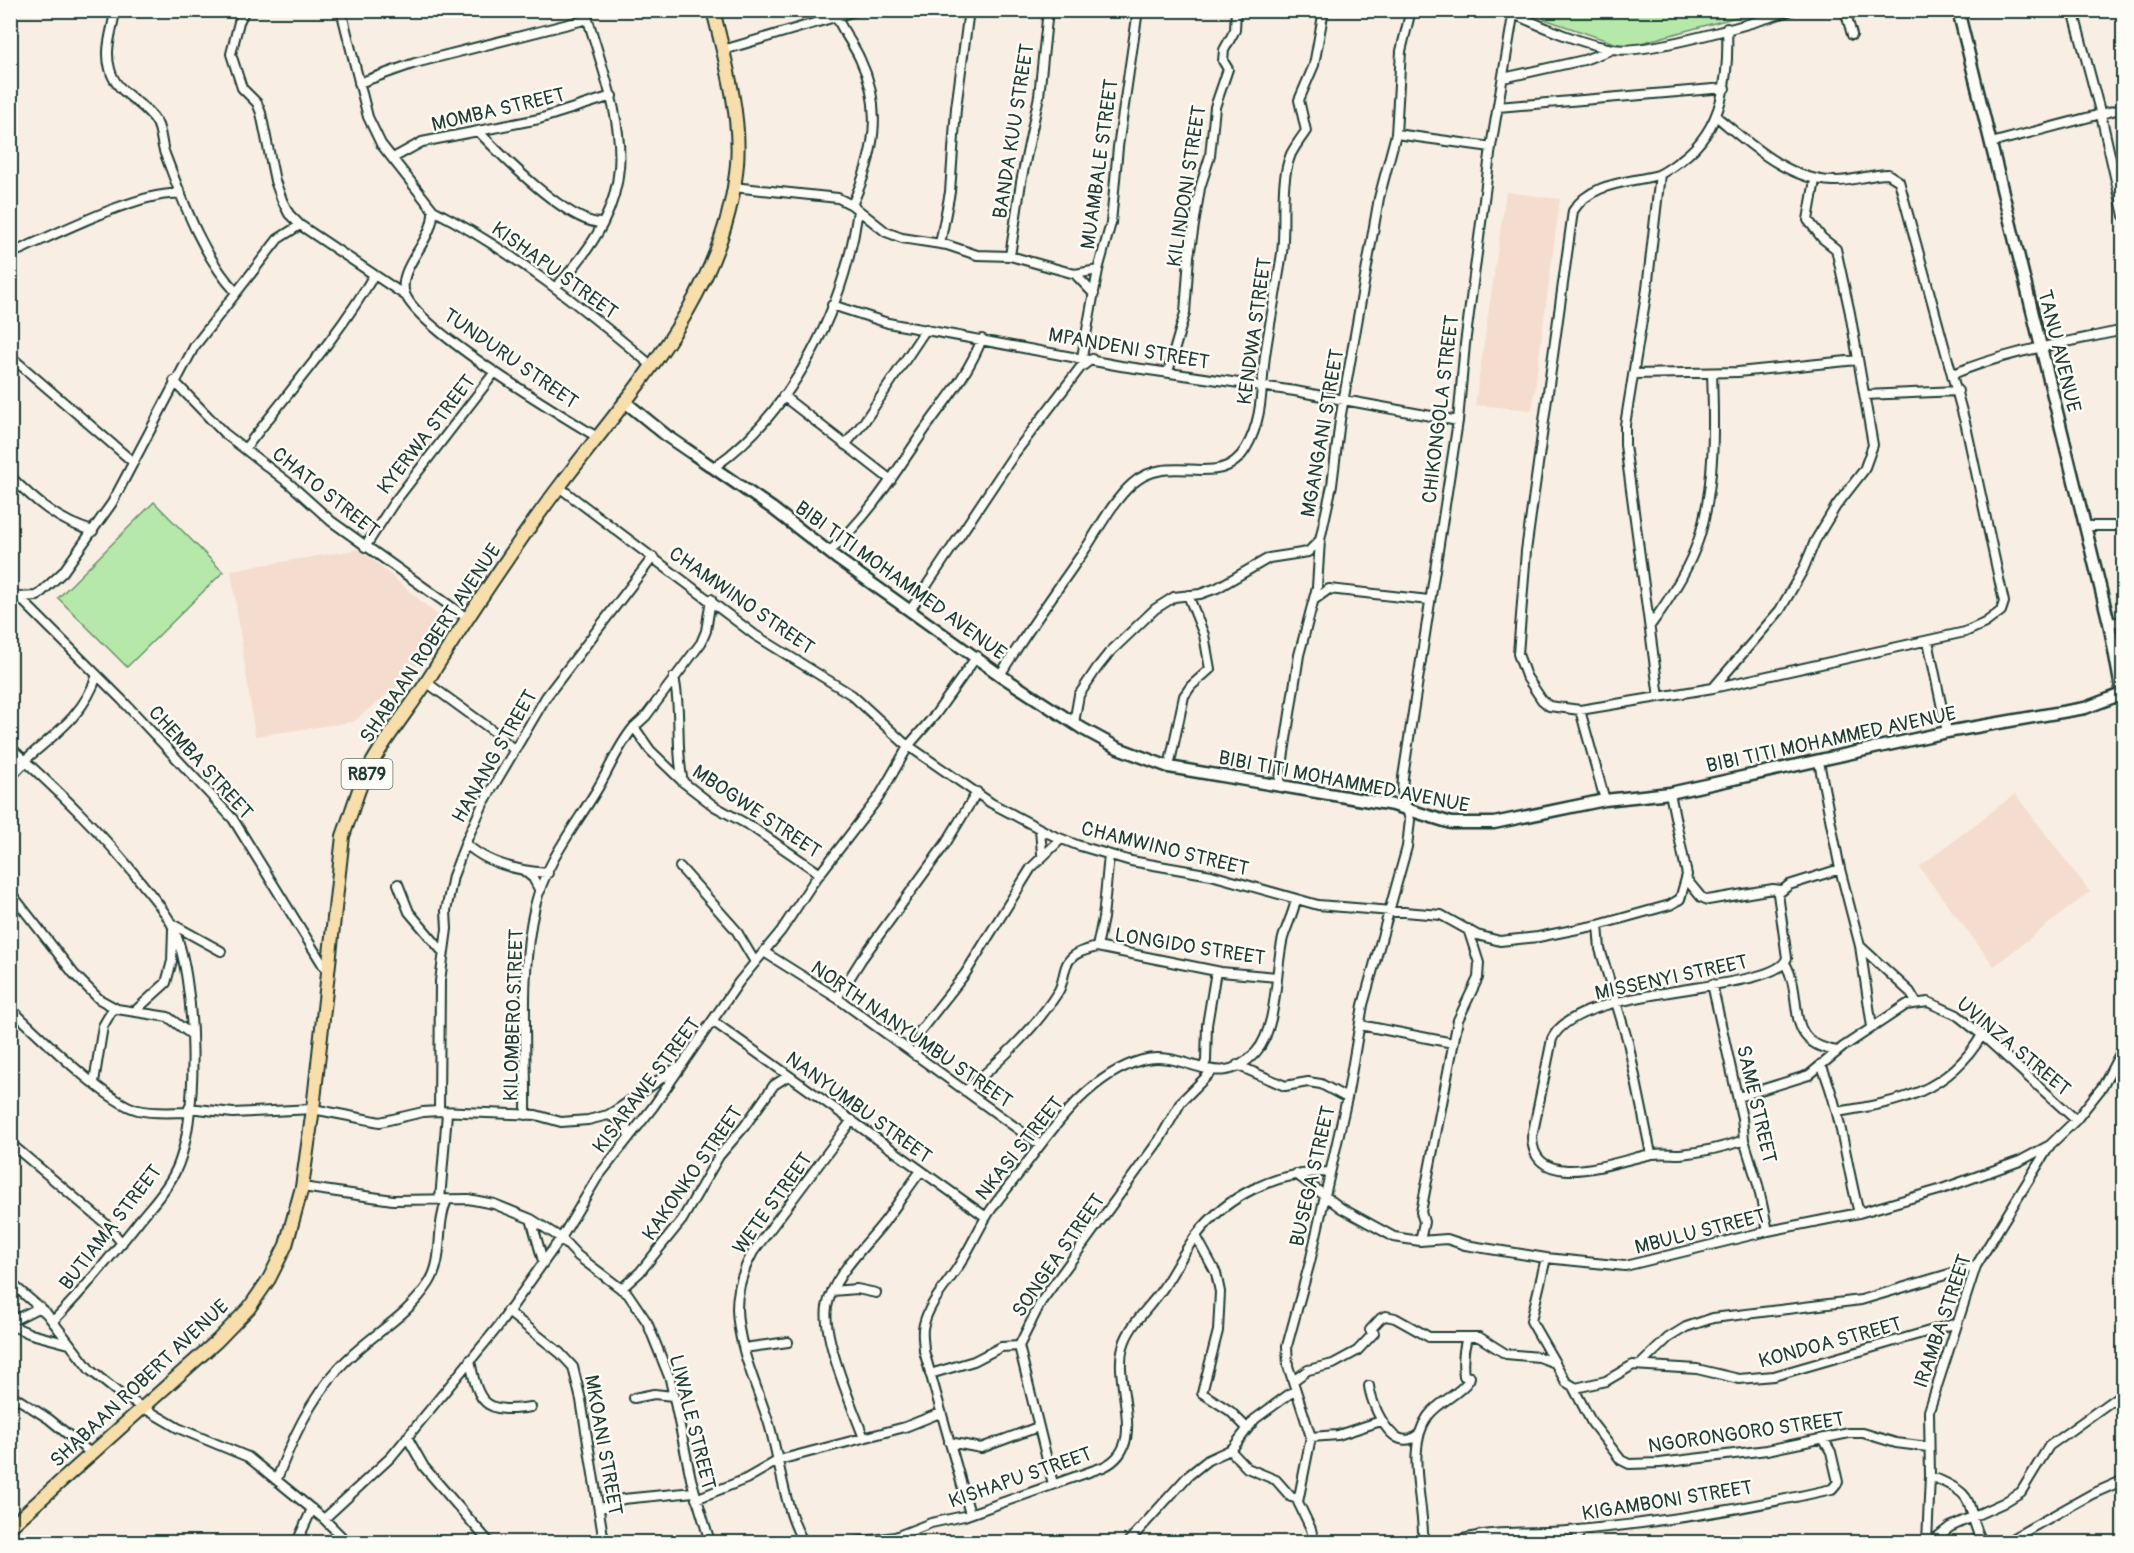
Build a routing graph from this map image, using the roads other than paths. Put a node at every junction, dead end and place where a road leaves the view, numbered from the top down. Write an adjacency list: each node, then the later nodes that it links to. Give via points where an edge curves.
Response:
1 (115, 10): 40 (street, via 108,55 113,80 156,122)
2 (245, 10): 45 (street, TUNDURU STREET, via 231,54 242,88 261,113 274,182 289,214)
3 (341, 10): 25 (street)
4 (585, 10): 19 (street)
5 (713, 10): 23 (main road, SHABAAN ROBERT AVENUE / R879)
6 (859, 10): 18 (street)
7 (969, 10): 46 (street, via 950,192)
8 (1048, 10): 48 (street, BANDA KUU STREET, via 1039,96)
9 (1138, 10): 49 (street, MUAMBALE STREET, via 1111,223)
10 (1236, 10): 67 (street, KILINDONI STREET, via 1235,30 1222,61 1228,69 1219,90 1210,156 1198,197 1185,313)
11 (1324, 10): 72 (street, KENDWA STREET, via 1314,64 1299,100 1306,131 1291,154 1284,188 1282,251)
12 (1411, 10): 33 (street, MGANGANI STREET, via 1401,51)
13 (1792, 10): 20 (street)
14 (1845, 10): 21 (street)
15 (1958, 10): 34 (street, TANU AVENUE)
16 (2073, 10): 30 (street)
17 (1514, 12): 22 (street, via 1545,28); 24 (street, CHIKONGOLA STREET)
18 (835, 14): 23 (street); 41 (street, via 868,77 875,122 869,162)
19 (588, 19): 25 (street, via 415,63); 27 (street)
20 (1727, 28): 22 (street, via 1637,48); 26 (street)
21 (1852, 35)
22 (1613, 49): 24 (street, via 1584,60)
23 (723, 50): 39 (main road, SHABAAN ROBERT AVENUE / R879, via 734,115 737,162)
24 (1503, 78): 28 (street, CHIKONGOLA STREET)
25 (359, 83): 36 (street, via 368,117)
26 (1725, 88): 28 (street); 31 (street)
27 (612, 96): 32 (street, MOMBA STREET, via 539,119); 44 (street, via 621,150 614,200)
28 (1498, 108): 35 (street, CHIKONGOLA STREET)
29 (2124, 108): 30 (street)
30 (2101, 115): 34 (street); 43 (street)
31 (1717, 117): 37 (street, via 1702,140); 38 (street, via 1754,147 1799,175)
32 (478, 131): 36 (street, MOMBA STREET, via 422,142); 44 (street, via 534,184 572,213 585,221)
33 (1395, 134): 35 (street); 76 (street, MGANGANI STREET, via 1379,198)
34 (1991, 143): 60 (street, TANU AVENUE)
35 (1491, 147): 78 (street, CHIKONGOLA STREET)
36 (393, 158): 42 (street)
37 (1660, 174): 69 (street); 115 (street, via 1585,196 1573,212 1570,230 1526,551 1518,654 1526,676 1542,700 1549,706)
38 (1815, 180): 64 (street, via 1808,219 1836,249); 70 (street, via 1836,182 1888,174 1899,180)
39 (733, 187): 41 (street, via 818,194); 65 (main road, SHABAAN ROBERT AVENUE / R879, via 709,273 676,331)
40 (181, 195): 47 (street, via 153,196); 53 (street, via 218,271)
41 (855, 207): 46 (street, via 886,232); 56 (street, via 847,268)
42 (433, 210): 52 (street, KISHAPU STREET, via 482,237); 55 (street, via 434,220 405,281)
43 (2124, 216)
44 (603, 223): 52 (street)
45 (300, 225): 51 (street, TUNDURU STREET); 53 (street, via 278,239)
46 (940, 244): 48 (street, via 977,255)
47 (10, 254)
48 (1011, 256): 50 (street)
49 (1098, 270): 50 (street); 54 (street, MUAMBALE STREET)
50 (1075, 274): 54 (street)
51 (374, 275): 55 (street, TUNDURU STREET); 81 (street, via 349,316)
52 (555, 288): 65 (street, KISHAPU STREET)
53 (236, 292): 71 (street, via 194,347)
54 (1094, 294): 62 (street, MUAMBALE STREET)
55 (406, 296): 66 (street, TUNDURU STREET, via 428,320)
56 (832, 305): 57 (street, MPANDENI STREET, via 866,318); 75 (street)
57 (926, 329): 59 (street, MPANDENI STREET); 80 (street)
58 (2124, 330): 60 (street)
59 (982, 339): 62 (street, MPANDENI STREET); 85 (street, via 967,374)
60 (2040, 346): 70 (street); 87 (street, TANU AVENUE)
61 (10, 356): 82 (street)
62 (1082, 357): 63 (street, MPANDENI STREET)
63 (1092, 359): 67 (street, MPANDENI STREET); 100 (street, via 1080,368 1015,453)
64 (1857, 360): 68 (street); 74 (street)
65 (651, 365): 77 (main road, SHABAAN ROBERT AVENUE / R879)
66 (495, 372): 79 (street, TUNDURU STREET); 91 (street, KYERWA STREET, via 393,504)
67 (1168, 372): 72 (street, MPANDENI STREET)
68 (1712, 373): 69 (street); 104 (street, via 1710,477 1700,537)
69 (1634, 374): 104 (street, via 1625,445)
70 (1953, 374): 73 (street)
71 (174, 381): 81 (street, CHATO STREET, via 214,425); 82 (street)
72 (1263, 386): 76 (street, MPANDENI STREET); 109 (street, KENDWA STREET, via 1250,439 1232,464 1215,471 1158,469 1132,484)
73 (1958, 391): 74 (street); 105 (street, via 2004,602 2001,611 1985,623)
74 (1865, 395): 112 (street, via 1873,445 1866,465 1820,532 1780,610)
75 (783, 396): 80 (street); 83 (street, via 746,440)
76 (1345, 400): 78 (street, MPANDENI STREET); 90 (street, MGANGANI STREET)
77 (624, 401): 79 (main road, SHABAAN ROBERT AVENUE / R879); 83 (street, BIBI TITI MOHAMMED AVENUE)
78 (1458, 421): 98 (street, CHIKONGOLA STREET)
79 (597, 437): 86 (main road, SHABAAN ROBERT AVENUE / R879)
80 (845, 445): 85 (street)
81 (245, 448): 91 (street, CHATO STREET)
82 (134, 462): 89 (street)
83 (713, 468): 92 (street, BIBI TITI MOHAMMED AVENUE)
84 (10, 476): 89 (street, via 49,511)
85 (891, 480): 92 (street, via 872,507)
86 (559, 488): 93 (street, CHAMWINO STREET); 101 (main road, SHABAAN ROBERT AVENUE / R879)
87 (2085, 526): 88 (street); 103 (street, TANU AVENUE)
88 (2124, 526)
89 (93, 531): 96 (street, via 46,589 30,598)
90 (1320, 540): 95 (street, MGANGANI STREET, via 1308,552 1269,558 1217,588); 99 (street)
91 (365, 547): 101 (street, CHATO STREET)
92 (829, 552): 100 (street, BIBI TITI MOHAMMED AVENUE)
93 (653, 557): 97 (street, CHAMWINO STREET); 121 (street, HANANG STREET, via 546,697)
94 (10, 591): 96 (street, CHEMBA STREET)
95 (1188, 595): 116 (street, MGANGANI STREET, via 1174,597 1155,609 1109,653 1079,696); 124 (street, via 1204,635 1210,669 1184,696)
96 (19, 597): 108 (street, CHEMBA STREET)
97 (711, 599): 110 (street, via 701,643); 119 (street, CHAMWINO STREET, via 755,634 852,695)
98 (1429, 600): 99 (street, via 1329,589); 131 (street, CHIKONGOLA STREET, via 1403,777 1402,791)
99 (1313, 602): 127 (street, via 1299,655)
100 (910, 609): 106 (street, BIBI TITI MOHAMMED AVENUE)
101 (466, 618): 111 (main road, SHABAAN ROBERT AVENUE / R879)
102 (2124, 621): 103 (street)
103 (2109, 623): 107 (street, TANU AVENUE)
104 (1650, 626): 113 (street)
105 (1928, 641): 112 (street); 118 (street)
106 (977, 656): 109 (street, BIBI TITI MOHAMMED AVENUE); 119 (street, KISARAWE STREET)
107 (2120, 667): 114 (street, TANU AVENUE)
108 (97, 675): 122 (street, via 92,691 73,719); 160 (street, CHEMBA STREET, via 233,819)
109 (1000, 675): 116 (street, BIBI TITI MOHAMMED AVENUE)
110 (674, 677): 117 (street); 126 (street, via 680,710 678,760)
111 (426, 682): 121 (street, via 496,732); 160 (main road, SHABAAN ROBERT AVENUE / R879, via 375,759 343,836)
112 (1713, 688): 113 (street)
113 (1659, 697): 115 (street)
114 (2123, 697): 118 (street, BIBI TITI MOHAMMED AVENUE, via 2085,708)
115 (1580, 710): 130 (street)
116 (1074, 723): 124 (street, BIBI TITI MOHAMMED AVENUE, via 1118,748)
117 (634, 727): 126 (street, MBOGWE STREET, via 650,750); 140 (street, KILOMBERO STREET)
118 (1947, 732): 123 (street, BIBI TITI MOHAMMED AVENUE)
119 (909, 745): 128 (street, CHAMWINO STREET); 141 (street, KISARAWE STREET, via 884,791)
120 (10, 747): 122 (street, BUTIAMA STREET)
121 (514, 750): 134 (street, HANANG STREET)
122 (25, 760): 125 (street); 150 (street, BUTIAMA STREET, via 104,836)
123 (1819, 762): 129 (street, BIBI TITI MOHAMMED AVENUE); 138 (street)
124 (1169, 768): 127 (street, BIBI TITI MOHAMMED AVENUE)
125 (10, 778)
126 (683, 782): 141 (street, MBOGWE STREET)
127 (1279, 785): 131 (street, BIBI TITI MOHAMMED AVENUE, via 1393,805)
128 (977, 792): 132 (street, CHAMWINO STREET); 163 (street, via 946,843)
129 (1670, 793): 130 (street, BIBI TITI MOHAMMED AVENUE); 142 (street)
130 (1605, 800): 131 (street, BIBI TITI MOHAMMED AVENUE, via 1477,824 1450,823)
131 (1409, 812): 148 (street, BUSEGA STREET, via 1407,847)
132 (1040, 829): 133 (street, CHAMWINO STREET); 135 (street)
133 (1061, 839): 135 (street); 136 (street, CHAMWINO STREET)
134 (465, 843): 139 (street, via 477,854); 155 (street, HANANG STREET, via 453,876)
135 (1042, 854): 174 (street, via 965,974)
136 (1109, 855): 147 (street, CHAMWINO STREET, via 1211,875); 153 (street)
137 (680, 867): 157 (street, via 736,930)
138 (1840, 868): 145 (street); 152 (street)
139 (522, 869): 140 (street); 144 (street)
140 (548, 873): 144 (street, KILOMBERO STREET)
141 (819, 873): 156 (street, KISARAWE STREET)
142 (1687, 880): 145 (street, via 1708,900); 149 (street, CHAMWINO STREET, via 1675,903)
143 (398, 884): 155 (street, via 409,912)
144 (540, 891): 194 (street, KILOMBERO STREET, via 529,947)
145 (1781, 891): 158 (street, via 1778,897 1787,952)
146 (10, 892): 166 (street, via 84,987)
147 (1296, 900): 148 (street, CHAMWINO STREET, via 1357,910); 161 (street, via 1284,936)
148 (1388, 909): 151 (street, CHAMWINO STREET, via 1441,915); 170 (street, BUSEGA STREET)
149 (1598, 925): 151 (street, CHAMWINO STREET, via 1500,941); 165 (street, via 1600,949)
150 (173, 926): 154 (street); 168 (street, via 172,961 166,983); 172 (street, BUTIAMA STREET, via 187,966)
151 (1468, 929): 176 (street, via 1479,963 1478,978 1458,1020)
152 (1860, 946): 164 (street); 171 (street)
153 (1097, 947): 159 (street, LONGIDO STREET); 187 (street, via 1074,955 1063,969 1060,989 1043,1013)
154 (221, 951)
155 (442, 951): 192 (street, HANANG STREET)
156 (764, 952): 157 (street, KISARAWE STREET); 163 (street, NORTH NANYUMBU STREET)
157 (755, 962): 169 (street, KISARAWE STREET)
158 (1785, 963): 162 (street, MISSENYI STREET, via 1758,975); 178 (street, via 1803,1035 1814,1045)
159 (1216, 971): 161 (street, LONGIDO STREET); 183 (street)
160 (328, 973): 190 (main road, SHABAAN ROBERT AVENUE / R879)
161 (1277, 977): 182 (street, via 1264,1039 1257,1051)
162 (1712, 984): 165 (street, MISSENYI STREET); 188 (street, SAME STREET)
163 (837, 998): 175 (street, NORTH NANYUMBU STREET)
164 (1916, 1002): 171 (street); 173 (street, UVINZA STREET, via 1946,1009)
165 (1615, 1003): 203 (street, via 1628,1042); 203 (street, MISSENYI STREET, via 1569,1019 1556,1030 1532,1145 1545,1162 1569,1170 1611,1166)
166 (114, 1007): 168 (street); 186 (street, via 103,1026)
167 (10, 1008): 186 (street)
168 (135, 1011): 172 (street, via 176,1020)
169 (714, 1022): 181 (street, KISARAWE STREET); 185 (street, NANYUMBU STREET)
170 (1360, 1025): 176 (street); 189 (street, BUSEGA STREET)
171 (1872, 1027): 178 (street)
172 (192, 1035): 191 (street, BUTIAMA STREET)
173 (1982, 1035): 193 (street, via 1969,1057 1928,1090); 197 (street, UVINZA STREET)
174 (918, 1037): 175 (street); 179 (street)
175 (897, 1042): 179 (street, NORTH NANYUMBU STREET)
176 (1453, 1042): 216 (street, via 1421,1212 1424,1222)
177 (2124, 1046): 197 (street, IRAMBA STREET, via 2103,1086)
178 (1837, 1051): 180 (street)
179 (916, 1056): 187 (street, NORTH NANYUMBU STREET)
180 (1821, 1064): 188 (street, via 1798,1080); 193 (street)
181 (680, 1065): 195 (street); 198 (street, KISARAWE STREET)
182 (1237, 1065): 184 (street, via 1226,1071); 189 (street, via 1285,1086 1321,1083)
183 (1203, 1068): 184 (street, NKASI STREET); 201 (street, NKASI STREET, via 1161,1057 1130,1065 1088,1092)
184 (1212, 1071): 233 (street, SONGEA STREET, via 1181,1102 1160,1139 1041,1302)
185 (788, 1076): 196 (street, NANYUMBU STREET); 222 (street, KAKONKO STREET, via 774,1085 719,1156 682,1220)
186 (94, 1082): 191 (street, via 134,1109)
187 (965, 1091): 201 (street, NORTH NANYUMBU STREET)
188 (1738, 1096): 199 (street, SAME STREET)
189 (1347, 1098): 205 (street, BUSEGA STREET)
190 (313, 1109): 191 (street, via 233,1113); 192 (street, via 380,1122 423,1112); 207 (main road, SHABAAN ROBERT AVENUE / R879)
191 (189, 1110): 217 (street, BUTIAMA STREET, via 185,1147 175,1173)
192 (443, 1112): 194 (street); 209 (street, HANANG STREET)
193 (1837, 1112): 210 (street)
194 (526, 1115): 195 (street, via 561,1122)
195 (608, 1115): 198 (street, via 625,1123)
196 (852, 1120): 204 (street, NANYUMBU STREET); 234 (street, WETE STREET, via 744,1268 737,1310)
197 (2076, 1120): 202 (street, IRAMBA STREET)
198 (629, 1136): 215 (street, KISARAWE STREET, via 597,1178)
199 (1744, 1140): 203 (street, MISSENYI STREET, via 1706,1151); 213 (street, SAME STREET)
200 (10, 1143): 217 (street, via 106,1224)
201 (1040, 1145): 211 (street, NKASI STREET)
202 (2050, 1145): 210 (street, MBULU STREET, via 1979,1176); 220 (street, IRAMBA STREET)
203 (1652, 1154)
204 (920, 1172): 211 (street, NANYUMBU STREET); 223 (street)
205 (1328, 1172): 206 (street, KISHAPU STREET); 208 (street, BUSEGA STREET)
206 (1296, 1174): 208 (street, MBULU STREET); 214 (street, KISHAPU STREET, via 1275,1179 1231,1200)
207 (302, 1186): 209 (street, via 374,1198); 248 (main road, SHABAAN ROBERT AVENUE / R879, via 286,1245 249,1308)
208 (1323, 1195): 216 (street, MBULU STREET, via 1388,1235); 239 (street, BUSEGA STREET, via 1287,1346)
209 (443, 1200): 212 (street, via 494,1204); 264 (street, HANANG STREET, via 436,1268 428,1284 398,1317 340,1367 295,1432)
210 (1859, 1213): 213 (street, MBULU STREET)
211 (986, 1217): 238 (street, NKASI STREET, via 929,1310 923,1327)
212 (531, 1219): 215 (street, LIWALE STREET); 219 (street)
213 (1768, 1231): 218 (street, MBULU STREET, via 1625,1266)
214 (1196, 1236): 252 (street, via 1216,1273 1220,1292 1218,1331 1202,1393); 266 (street, KISHAPU STREET, via 1172,1276 1130,1330 1123,1346 1119,1365 1127,1429 1121,1454 1102,1467)
215 (561, 1238): 219 (street, KISARAWE STREET); 222 (street, LIWALE STREET)
216 (1420, 1241): 218 (street, MBULU STREET, via 1447,1239)
217 (122, 1243): 227 (street, BUTIAMA STREET)
218 (1546, 1258): 236 (street, via 1532,1321)
219 (543, 1261): 226 (street, KISARAWE STREET)
220 (1976, 1266): 229 (street, IRAMBA STREET); 237 (street, via 1861,1300 1713,1318 1668,1338)
221 (10, 1282): 225 (street)
222 (621, 1289): 245 (street, LIWALE STREET, via 647,1322)
223 (832, 1291): 224 (street, via 857,1289); 256 (street, via 826,1320)
224 (876, 1293)
225 (40, 1307): 227 (street); 228 (street)
226 (507, 1311): 235 (street, KISARAWE STREET); 270 (street, MKOANI STREET, via 573,1367)
227 (53, 1321): 232 (street)
228 (10, 1323): 232 (street, via 31,1334)
229 (1957, 1323): 237 (street, KONDOA STREET, via 1857,1354 1751,1380 1697,1369); 259 (street, IRAMBA STREET, via 1929,1411)
230 (1467, 1337): 236 (street, via 1479,1336 1506,1354 1539,1357); 239 (street, via 1429,1337 1386,1316 1370,1329 1374,1333 1372,1338 1357,1351 1333,1364 1308,1370); 253 (street, via 1462,1350 1464,1376 1469,1380 1436,1407)
231 (788, 1342): 234 (street)
232 (69, 1344): 248 (street, via 90,1370)
233 (1019, 1346): 238 (street, via 1001,1347 974,1361); 251 (street, SONGEA STREET)
234 (744, 1348): 262 (street, WETE STREET)
235 (470, 1360): 247 (street, via 476,1392 488,1403 503,1409); 254 (street, KISARAWE STREET)
236 (1555, 1363): 241 (street)
237 (1640, 1365): 241 (street, KONDOA STREET, via 1630,1366 1604,1382)
238 (930, 1374): 249 (street, NKASI STREET)
239 (1293, 1381): 242 (street, BUSEGA STREET)
240 (1370, 1386): 250 (street, via 1373,1406)
241 (1573, 1387): 257 (street, NGORONGORO STREET, via 1592,1423 1626,1463 1660,1463)
242 (1295, 1390): 252 (street); 255 (street, BUSEGA STREET)
243 (2124, 1392): 272 (street, via 2049,1446 2021,1492)
244 (10, 1394): 261 (street)
245 (674, 1396): 246 (street); 267 (street, LIWALE STREET)
246 (634, 1398)
247 (531, 1407)
248 (142, 1409): 261 (main road, SHABAAN ROBERT AVENUE / R879); 264 (street, via 248,1457)
249 (940, 1413): 256 (street); 258 (street, NKASI STREET)
250 (1381, 1421): 253 (street, via 1399,1437 1410,1440); 255 (street, via 1338,1435)
251 (1038, 1427): 258 (street, via 981,1448); 266 (street, SONGEA STREET)
252 (1246, 1427): 260 (street)
253 (1419, 1434): 285 (street, via 1416,1457)
254 (407, 1437): 273 (street, KISARAWE STREET); 278 (street, via 424,1467)
255 (1311, 1437): 268 (street)
256 (864, 1438): 262 (street)
257 (1824, 1440): 259 (street, NGORONGORO STREET, via 1863,1433); 275 (street, KIGAMBONI STREET, via 1838,1482 1832,1489 1664,1521)
258 (949, 1442): 271 (street, NKASI STREET)
259 (1928, 1447): 263 (street, IRAMBA STREET)
260 (1230, 1450): 268 (street, via 1246,1467 1276,1480 1291,1497); 283 (street, via 1208,1460 1188,1476)
261 (93, 1455): 274 (main road, SHABAAN ROBERT AVENUE / R879)
262 (779, 1460): 267 (street, via 746,1479); 281 (street, WETE STREET, via 792,1520)
263 (1930, 1476): 272 (street, via 1957,1487 1968,1499); 288 (street, IRAMBA STREET)
264 (277, 1479): 269 (street)
265 (2124, 1480): 290 (street)
266 (1053, 1484): 271 (street, KISHAPU STREET)
267 (695, 1495): 270 (street, via 623,1499); 280 (street, LIWALE STREET)
268 (1298, 1499): 284 (street)
269 (312, 1509): 273 (street); 276 (street)
270 (599, 1509): 279 (street, MKOANI STREET)
271 (970, 1514): 282 (street, KISHAPU STREET, via 895,1537)
272 (1974, 1516): 288 (street); 289 (street)
273 (324, 1519): 277 (street)
274 (10, 1527)
275 (1581, 1530): 286 (street, KIGAMBONI STREET, via 1501,1532); 287 (street)
276 (297, 1542)
277 (347, 1542)
278 (489, 1542)
279 (604, 1542)
280 (710, 1542)
281 (804, 1542)
282 (858, 1542)
283 (1128, 1542)
284 (1315, 1542)
285 (1423, 1542)
286 (1452, 1542)
287 (1575, 1542)
288 (1929, 1542)
289 (1982, 1542)
290 (2006, 1542)

